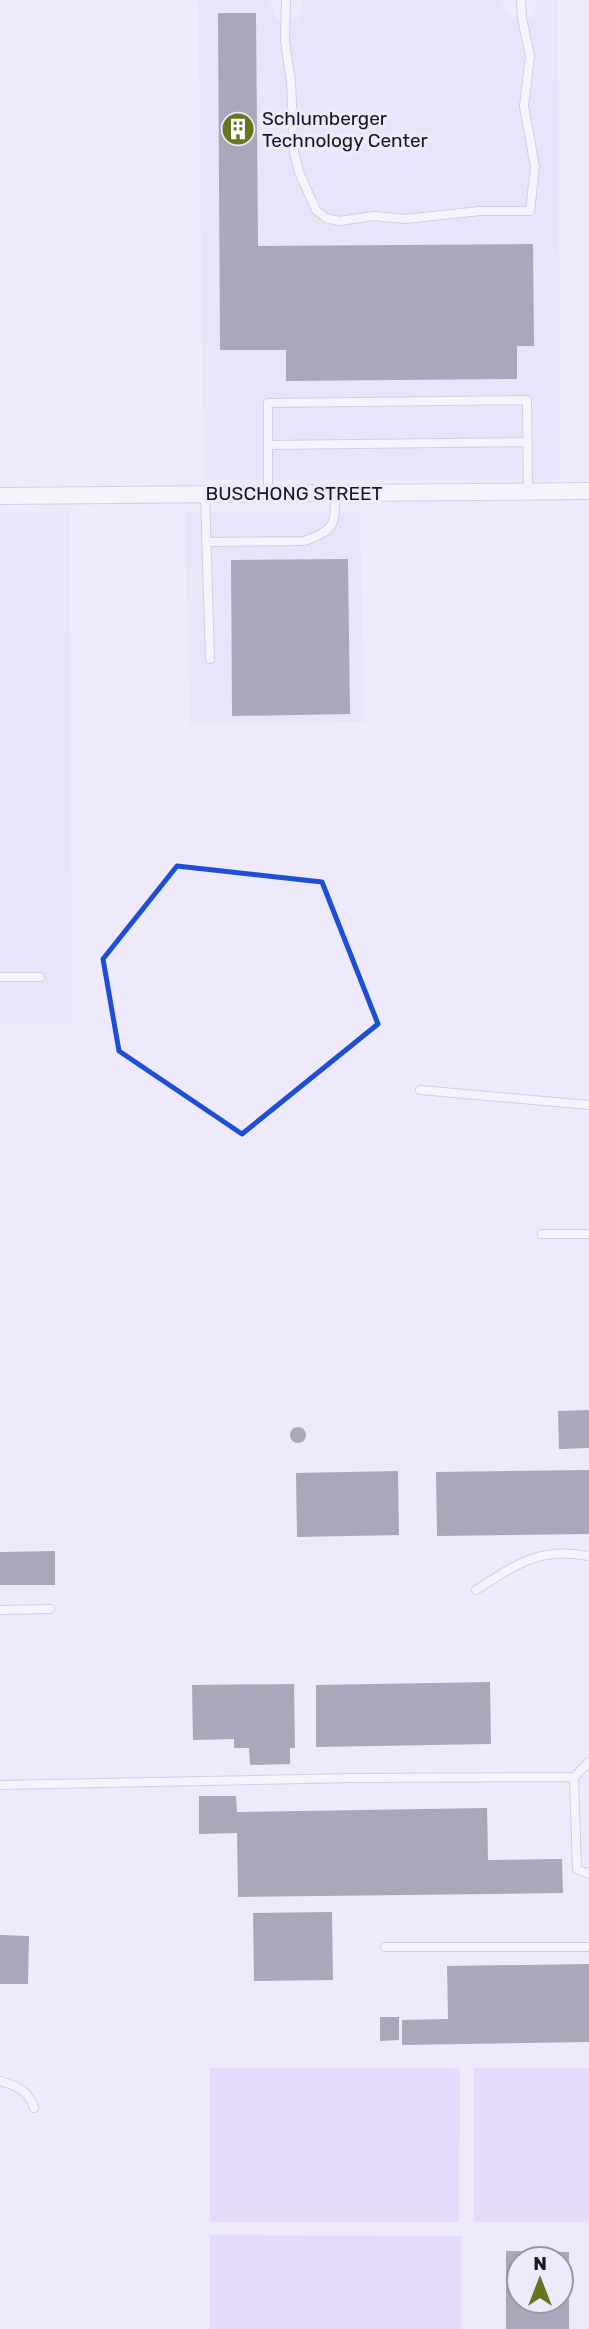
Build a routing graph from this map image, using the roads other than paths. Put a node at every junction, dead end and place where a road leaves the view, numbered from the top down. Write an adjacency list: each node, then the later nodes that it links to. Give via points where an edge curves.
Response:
1 (286, 0): 2 (lane, via 285,41 299,172 316,209 339,221 374,215 405,219 530,211 535,167 524,106 530,56)
2 (521, 0)
3 (528, 442): 4 (lane); 4 (lane, via 527,400 281,402 268,403); 6 (lane)
4 (268, 445): 9 (lane)
5 (589, 491): 6 (street, BUSCHONG STREET)
6 (528, 492): 7 (street, BUSCHONG STREET)
7 (334, 493): 9 (street, BUSCHONG STREET); 11 (lane, via 334,523 315,538)
8 (205, 494): 9 (street, BUSCHONG STREET); 10 (street, BUSCHONG STREET); 11 (lane)
9 (268, 494)
10 (0, 496)
11 (206, 542): 12 (lane)
12 (210, 659)
13 (0, 977): 14 (lane)
14 (40, 977)
15 (420, 1090): 16 (lane)
16 (589, 1105)
17 (542, 1234): 18 (lane)
18 (589, 1234)
19 (589, 1556): 20 (lane, via 550,1554 522,1561)
20 (476, 1590)
21 (50, 1609): 22 (lane)
22 (0, 1610)
23 (589, 1762): 24 (lane)
24 (574, 1777): 25 (lane); 26 (lane, via 577,1869)
25 (0, 1785)
26 (589, 1874)
27 (385, 1947): 28 (lane)
28 (589, 1947)
29 (0, 2081): 30 (lane, via 25,2092)
30 (34, 2108)

